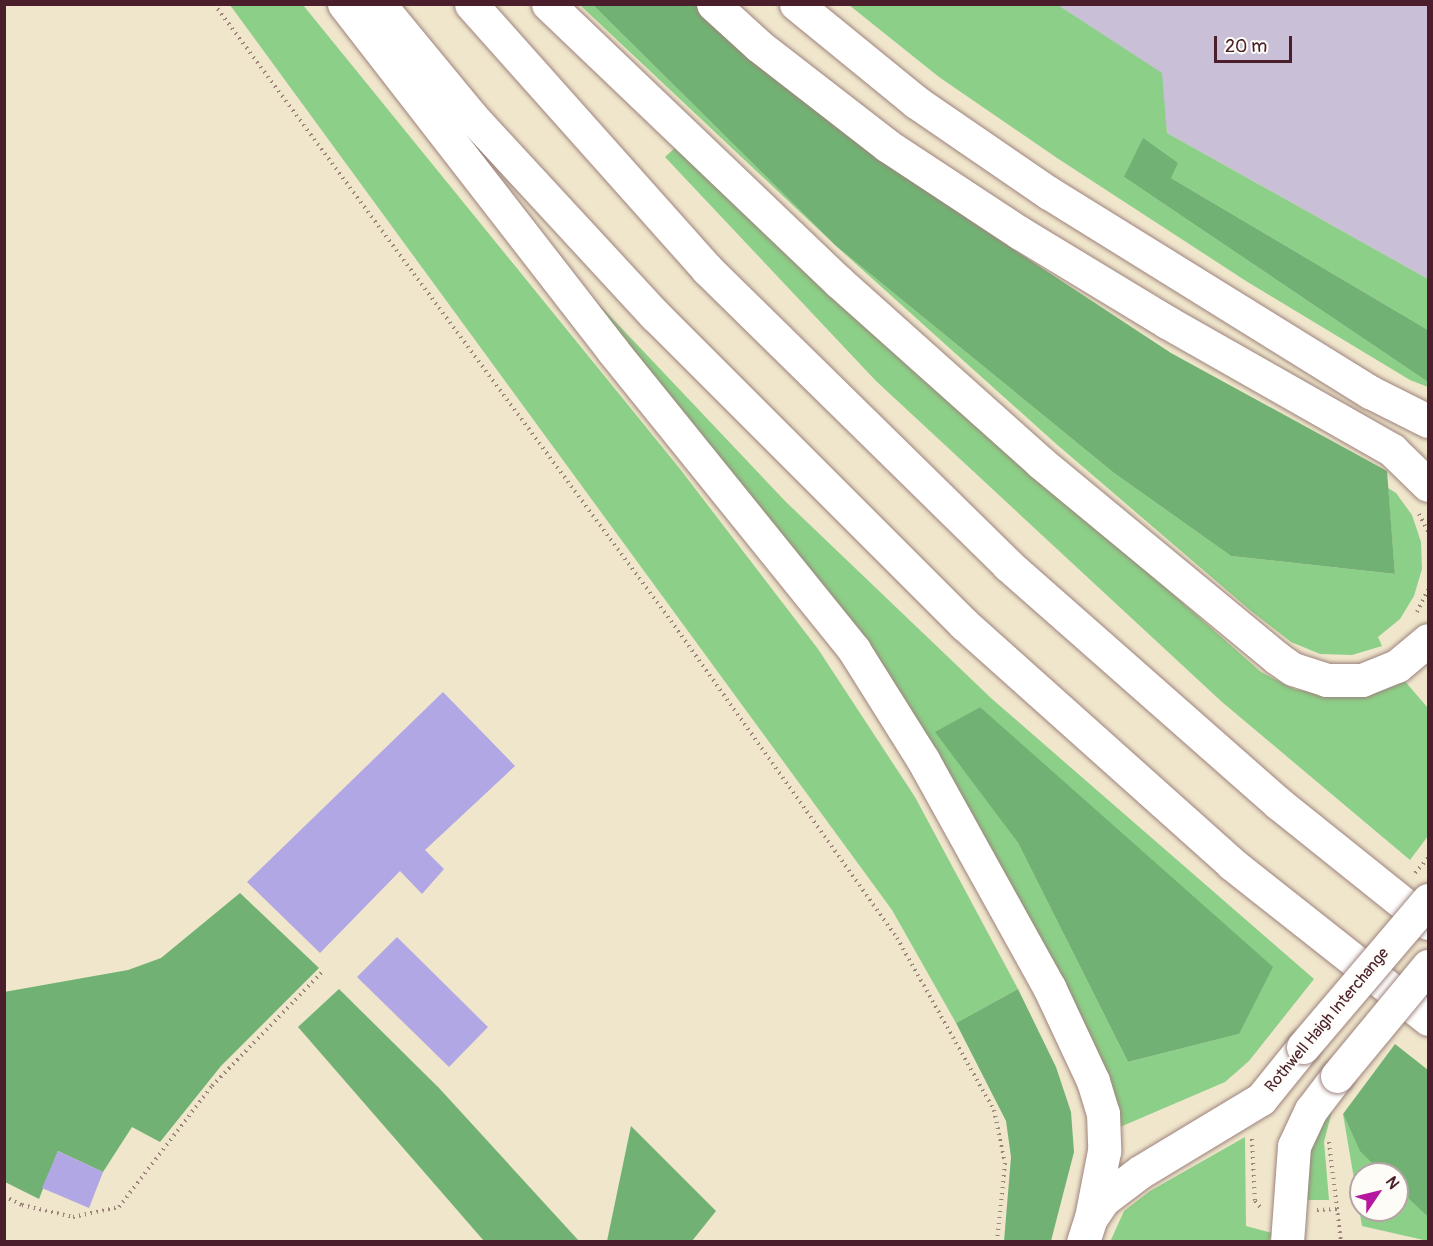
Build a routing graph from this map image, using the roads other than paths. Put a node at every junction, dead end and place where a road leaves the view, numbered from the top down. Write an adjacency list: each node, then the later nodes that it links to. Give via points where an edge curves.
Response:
1 (344, 4): 14 (main road, via 613,351 854,650 923,760 1049,987 1096,1089 1103,1113 1104,1151)
2 (379, 4): 13 (main road, via 472,117 647,306 964,624 1232,864)
3 (471, 4): 11 (main road, via 707,269 1008,564 1278,804)
4 (548, 4): 9 (main road, via 839,282 1040,462 1277,658 1293,669 1326,680 1362,680 1397,666)
5 (713, 4): 8 (main road, via 759,46 888,146 1020,233 1392,450)
6 (796, 4): 7 (main road, via 916,102 1049,193 1360,386)
7 (1428, 421)
8 (1421, 494)
9 (1423, 626)
10 (1428, 900): 14 (main road, Rothwell Haigh Interchange, bridge, via 1261,1098 1125,1183 1103,1200)
11 (1428, 923)
12 (1428, 966): 15 (main road, bridge, via 1311,1110 1294,1146)
13 (1428, 1019)
14 (1087, 1230)
15 (1287, 1242)

